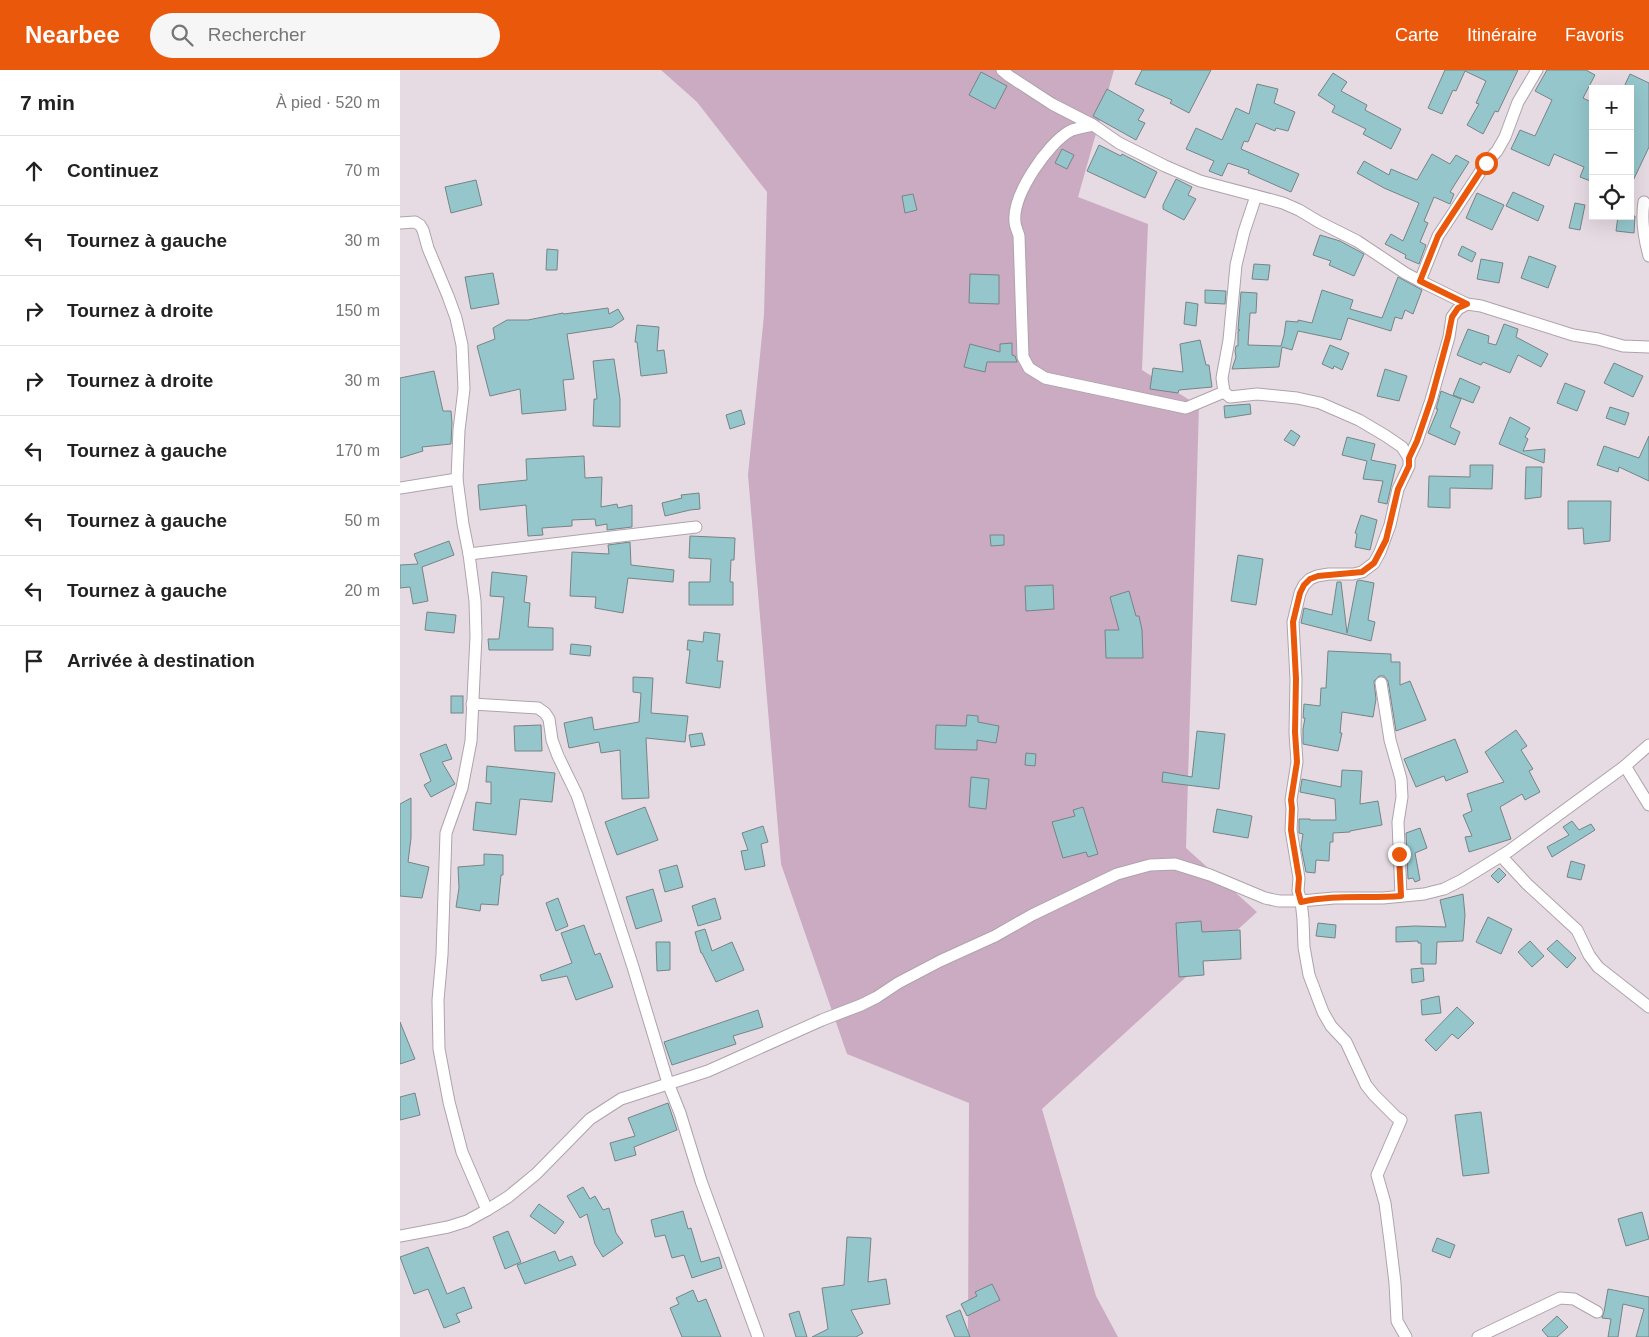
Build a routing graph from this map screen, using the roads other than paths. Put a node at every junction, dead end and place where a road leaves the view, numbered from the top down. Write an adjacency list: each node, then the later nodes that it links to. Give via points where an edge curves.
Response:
1 (1002, 70): 3 (street, via 1052,104)
2 (1537, 70): 8 (street, via 1518,102 1497,151 1438,236)
3 (1093, 125): 4 (street, via 1119,143 1165,166 1200,181); 11 (street, via 1070,132 1057,142 1031,173 1019,195 1014,221 1019,236 1023,357 1028,368 1045,378 1186,408)
4 (1256, 196): 8 (street, via 1299,210 1357,241); 11 (street, via 1236,265 1222,378)
5 (1644, 202): 7 (street, via 1642,213)
6 (400, 223): 13 (street, via 415,222 423,230 462,345 464,389)
7 (1649, 256)
8 (1420, 281): 9 (street)
9 (1467, 304): 10 (street, via 1573,335 1623,346); 12 (street, via 1458,308 1452,317 1431,400)
10 (1649, 347)
11 (1224, 392): 12 (street, via 1230,397 1258,394 1320,403 1386,436 1402,447)
12 (1409, 458): 24 (street, via 1386,540 1374,563 1362,572 1310,579 1300,593 1295,611 1297,762 1291,800 1291,830)
13 (457, 479): 14 (street); 16 (street)
14 (400, 488)
15 (696, 527): 16 (street)
16 (469, 554): 18 (street, via 476,636)
17 (1381, 684): 23 (street, via 1390,740 1401,780 1398,822)
18 (472, 704): 26 (street, via 538,708 549,719 552,740 577,796); 27 (street, via 471,741 462,788 446,833 438,1000 439,1049 462,1152)
19 (1649, 745): 20 (street)
20 (1625, 766): 21 (street); 22 (street)
21 (1649, 805)
22 (1501, 856): 23 (street, via 1444,889); 25 (street, via 1576,930 1598,968)
23 (1401, 896): 24 (street)
24 (1301, 902): 26 (street, via 1265,898 1175,864 1132,869 940,961 861,1005 708,1070); 31 (street, via 1309,975 1323,1012 1346,1042 1366,1085 1401,1120 1377,1175 1385,1203 1398,1321)
25 (1649, 1007)
26 (668, 1083): 27 (street, via 621,1100 590,1119 536,1174); 30 (street)
27 (487, 1210): 28 (street, via 448,1227)
28 (400, 1236)
29 (1597, 1312): 32 (street, via 1574,1299 1560,1298)
30 (758, 1337)
31 (1406, 1337)
32 (1478, 1337)

